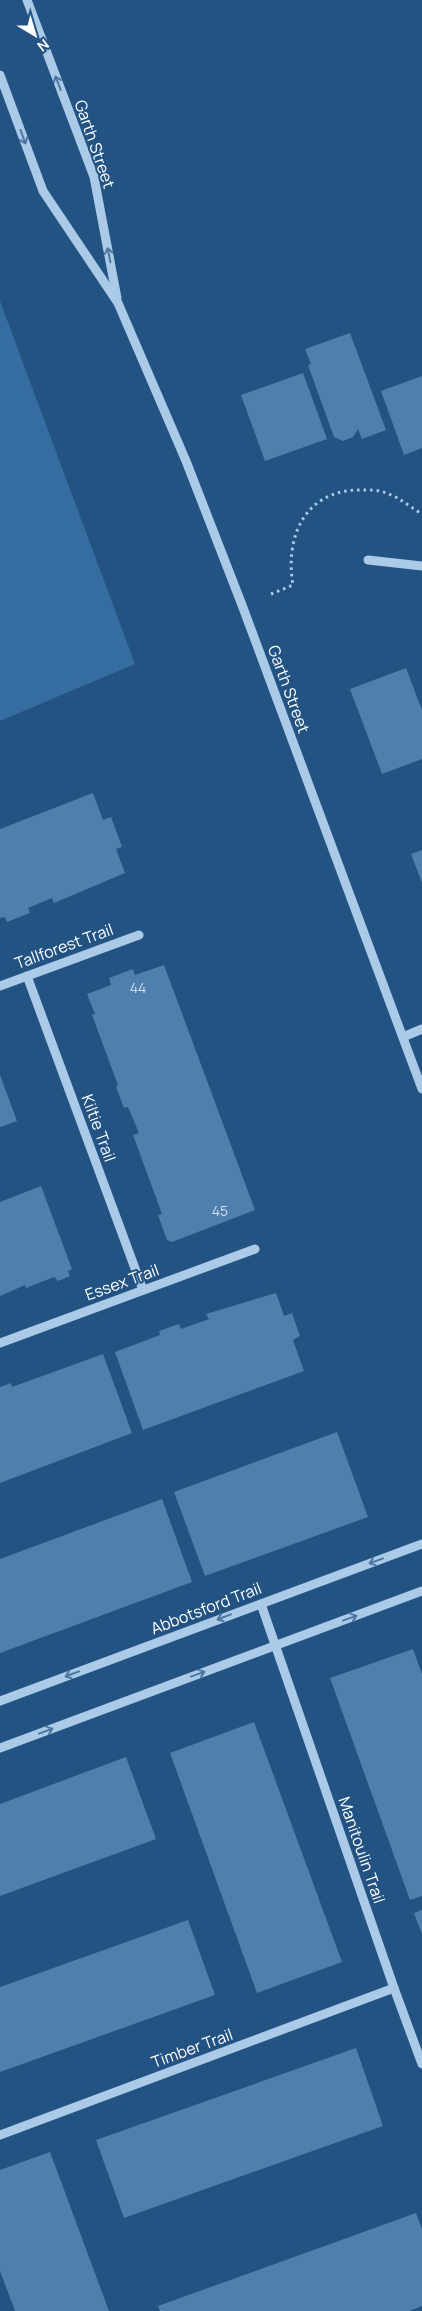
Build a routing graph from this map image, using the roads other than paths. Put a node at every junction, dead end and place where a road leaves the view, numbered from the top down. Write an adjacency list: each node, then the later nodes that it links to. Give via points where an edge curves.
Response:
1 (27, 0): 3 (street, Garth Street, one-way to 1, via 94,177)
2 (0, 75): 3 (street, Garth Street, one-way to 3, via 43,191)
3 (118, 303): 10 (street, Garth Street, via 186,461 242,605)
4 (368, 560): 5 (street)
5 (422, 566)
6 (139, 935): 7 (street, Tallforest Trail)
7 (27, 976): 8 (street, Tallforest Trail); 13 (street, Kiltie Trail)
8 (0, 986)
9 (422, 1029): 10 (street)
10 (403, 1036): 11 (street, Garth Street)
11 (422, 1089)
12 (255, 1249): 13 (street, Essex Trail)
13 (143, 1290): 14 (street, Essex Trail)
14 (0, 1343)
15 (422, 1544): 17 (street, Abbotsford Trail, one-way to 17)
16 (422, 1591): 18 (street, one-way to 16)
17 (261, 1604): 18 (street, Manitoulin Trail); 19 (street, Abbotsford Trail, one-way to 19)
18 (276, 1645): 20 (street, one-way to 18); 21 (street, Manitoulin Trail)
19 (0, 1702)
20 (0, 1748)
21 (394, 1988): 22 (street, Manitoulin Trail); 23 (street, Timber Trail)
22 (422, 2064)
23 (0, 2135)

